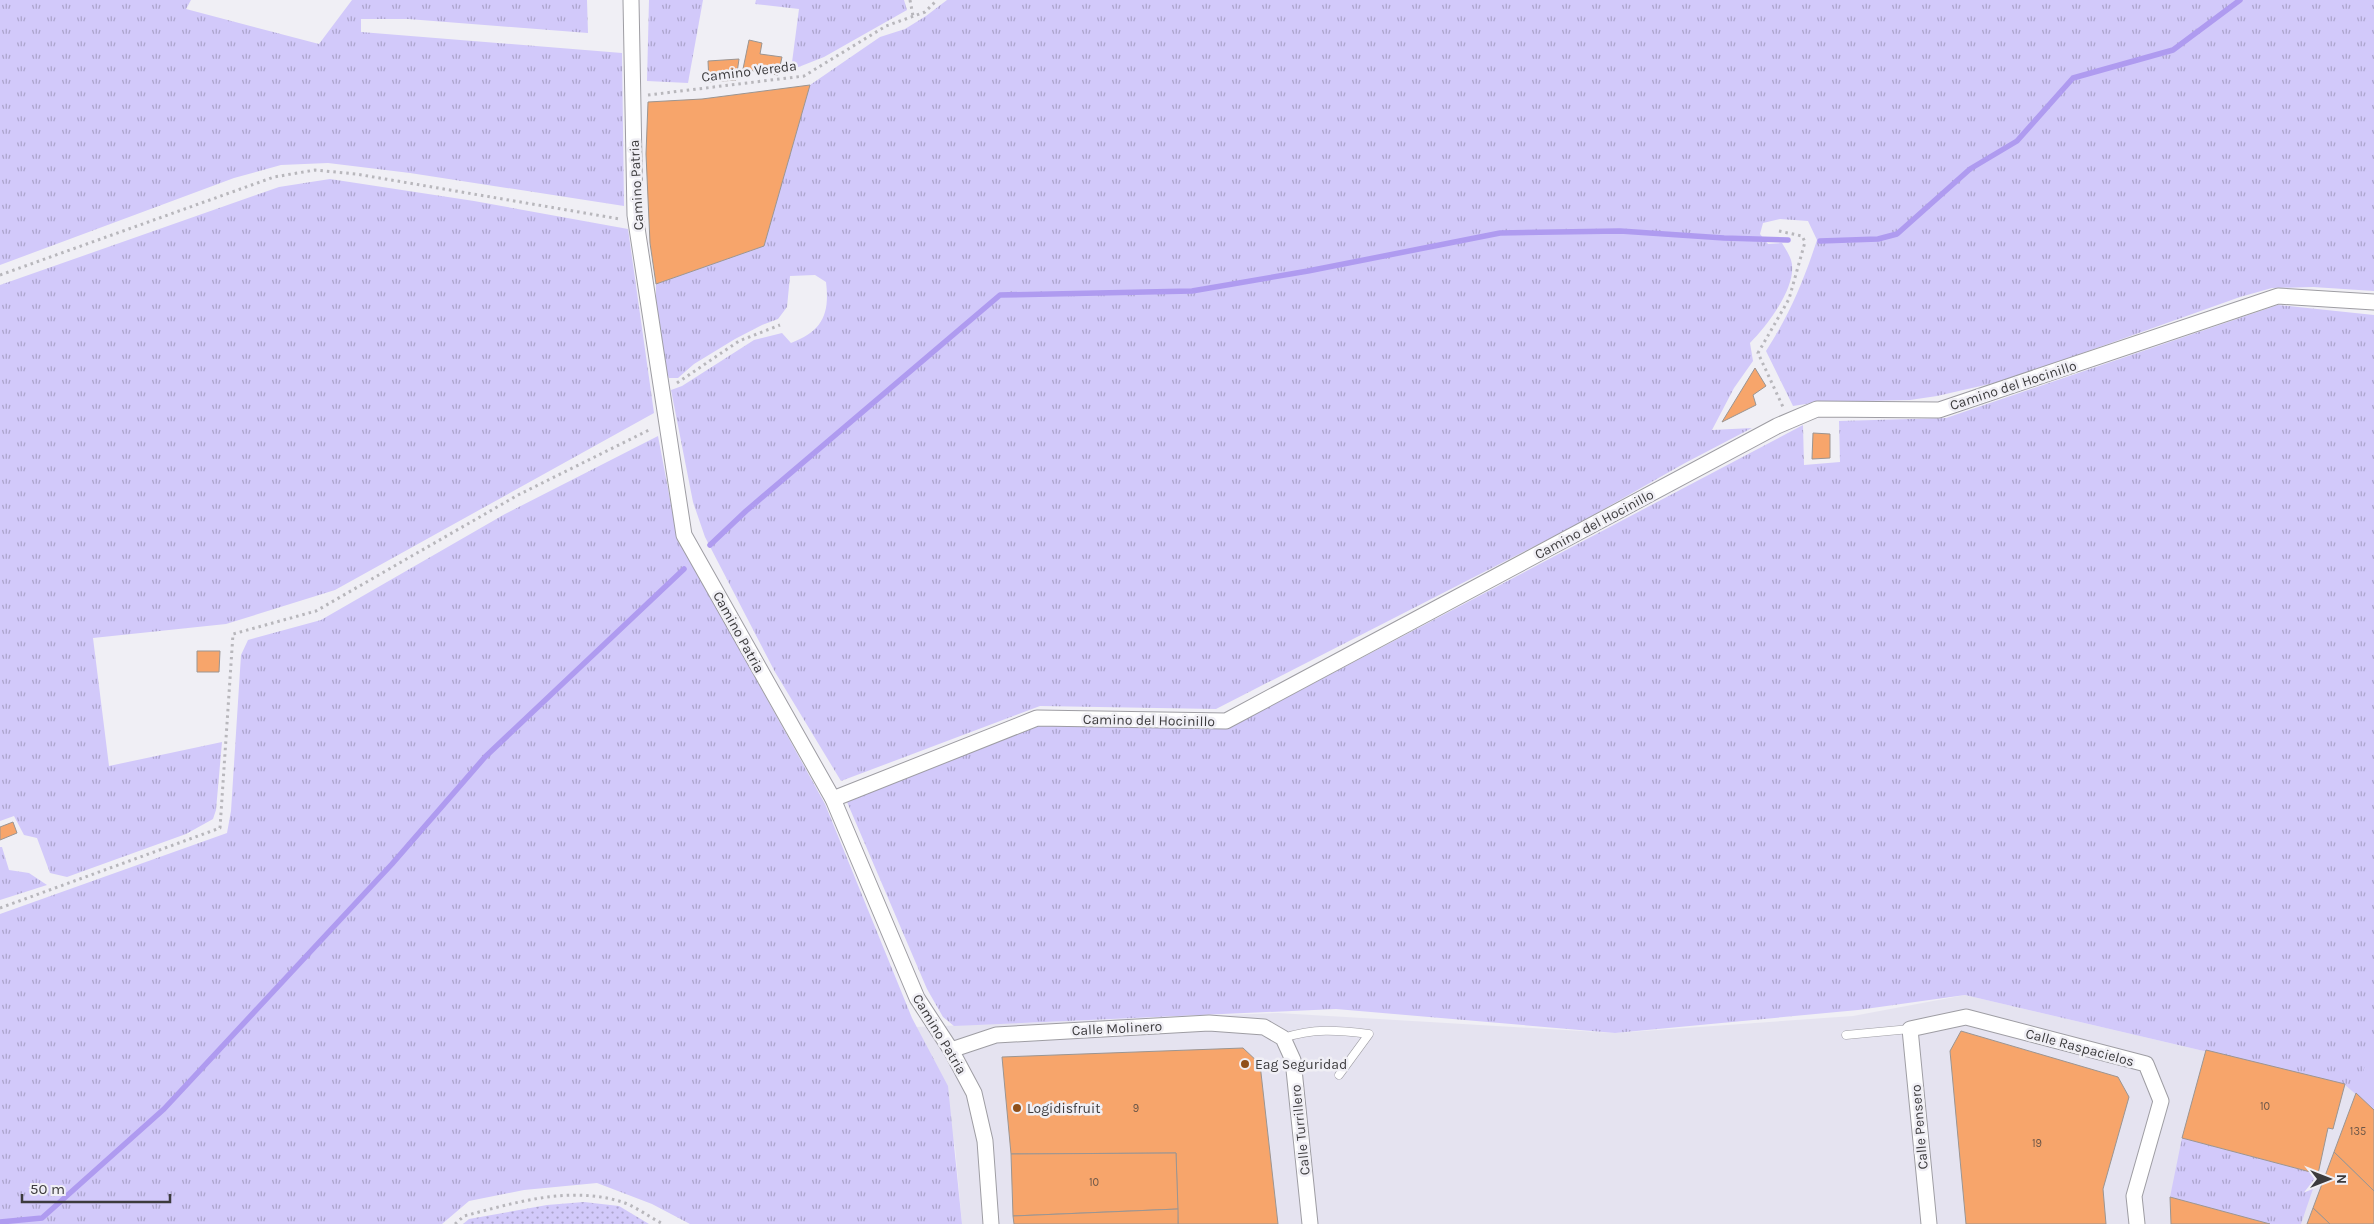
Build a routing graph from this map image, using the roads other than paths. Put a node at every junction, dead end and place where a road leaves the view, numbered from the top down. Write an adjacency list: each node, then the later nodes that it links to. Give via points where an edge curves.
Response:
1 (631, 0): 3 (street, Camino Patria, via 636,222 684,534)
2 (2374, 302): 3 (street, Camino del Hocinillo, via 2278,296 1939,410 1818,409 1789,421 1226,721 1037,718)
3 (833, 799): 7 (street, Camino Patria, via 917,998)
4 (1910, 1029): 5 (lane); 11 (street, Calle Pensero); 12 (street, Calle Raspacielos, via 1966,1017 2146,1064 2161,1101 2134,1196)
5 (1846, 1035)
6 (1283, 1038): 7 (street, Calle Molinero, via 1264,1027 1209,1023 996,1036); 8 (lane, via 1305,1031 1369,1034); 10 (street, Calle Turrillero, via 1293,1060)
7 (951, 1050): 9 (street, Camino Patria, via 974,1093 984,1141)
8 (1339, 1075)
9 (991, 1224)
10 (1310, 1224)
11 (1928, 1224)
12 (2137, 1224)

